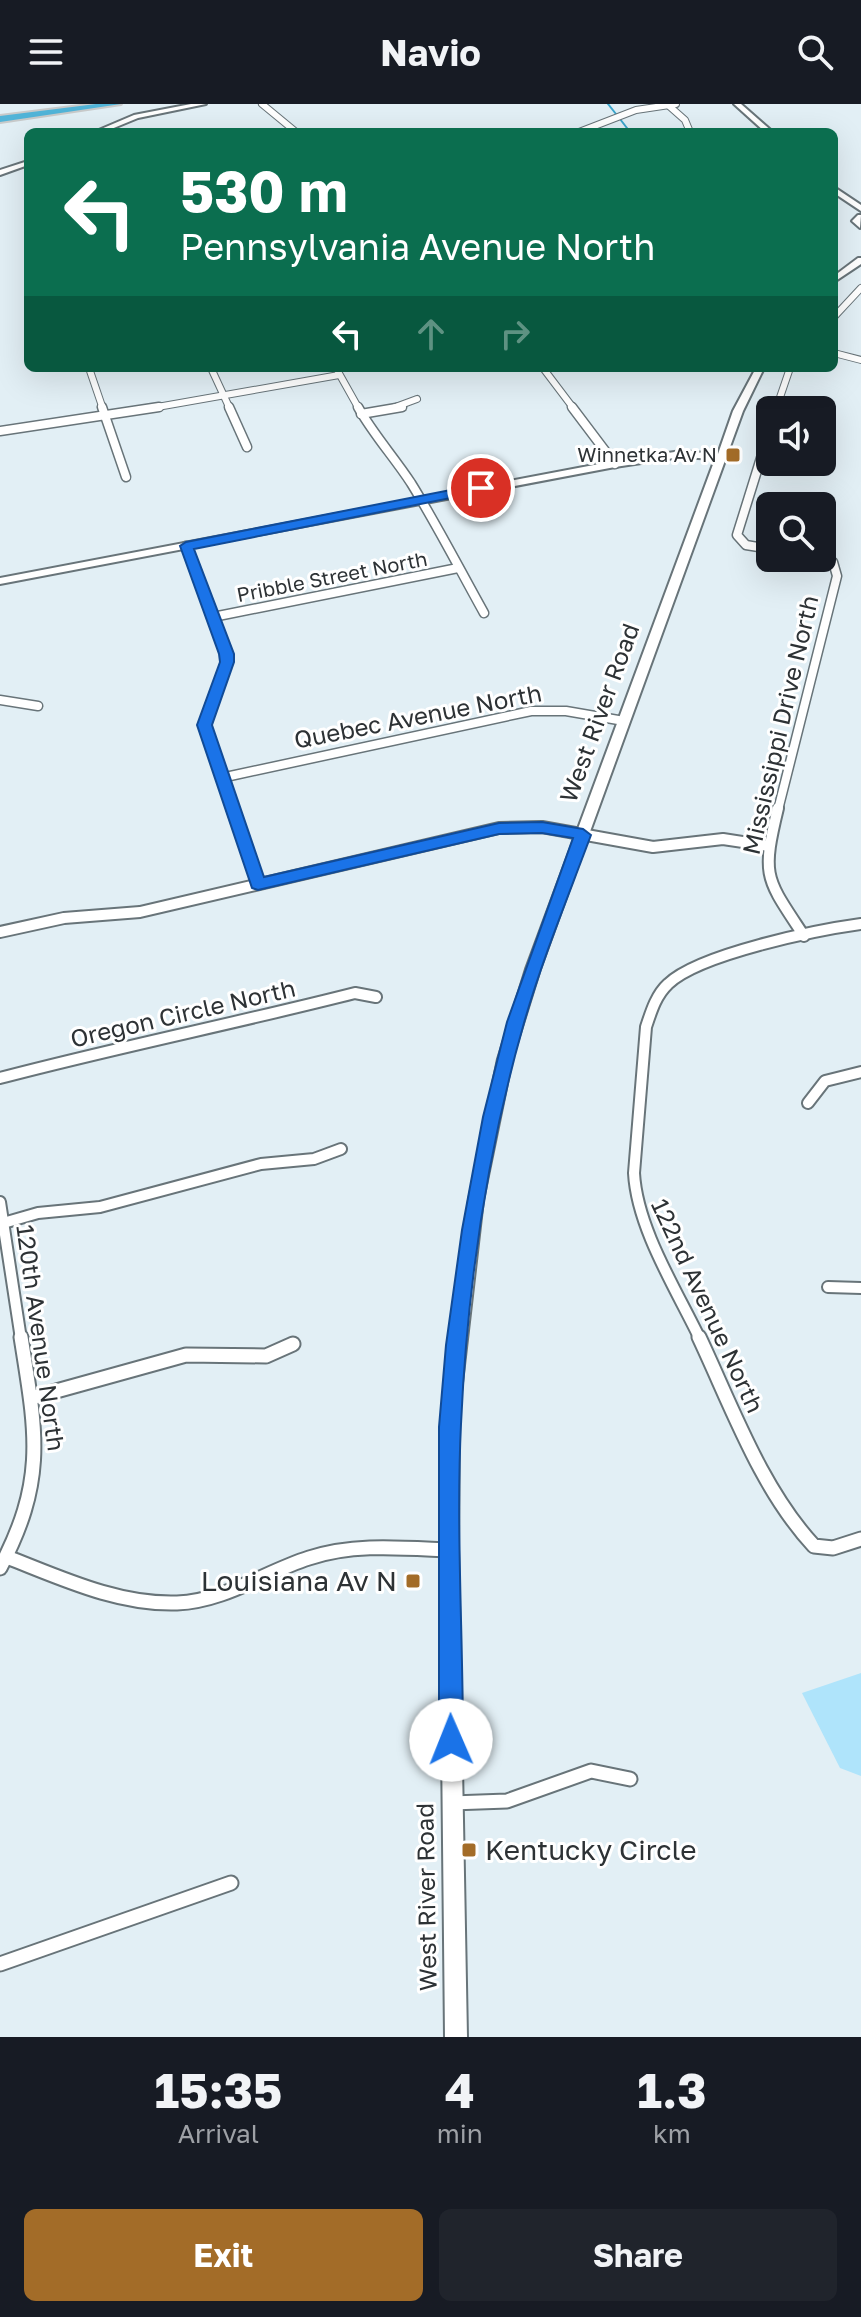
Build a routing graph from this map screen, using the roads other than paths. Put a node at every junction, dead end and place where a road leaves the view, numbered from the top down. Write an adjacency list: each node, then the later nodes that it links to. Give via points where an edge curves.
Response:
1 (46, 104): 8 (highway)
2 (117, 104): 9 (highway)
3 (203, 104): 10 (main road, via 142,114)
4 (262, 104): 11 (street)
5 (676, 104): 7 (street)
6 (737, 104): 14 (main road)
7 (668, 105): 12 (street, via 636,110); 13 (street)
8 (0, 110)
9 (0, 119)
10 (108, 128)
11 (291, 128)
12 (589, 128)
13 (688, 128)
14 (764, 128)
15 (24, 164): 16 (main road)
16 (0, 173)
17 (838, 193): 18 (main road)
18 (846, 200): 19 (main road); 20 (main road)
19 (861, 209)
20 (860, 223)
21 (861, 260): 23 (main road)
22 (861, 270): 24 (main road)
23 (838, 279)
24 (838, 280)
25 (861, 288): 26 (street)
26 (838, 313)
27 (838, 354): 28 (street)
28 (861, 360)
29 (90, 372): 40 (street)
30 (213, 372): 37 (street)
31 (333, 372): 37 (street)
32 (338, 372): 39 (street)
33 (546, 372): 44 (street)
34 (758, 372): 43 (main road, West River Road)
35 (789, 372): 36 (street)
36 (781, 396)
37 (225, 397): 40 (street); 42 (street)
38 (417, 399): 39 (street)
39 (361, 414): 47 (street)
40 (105, 415): 41 (street); 46 (street)
41 (0, 431)
42 (247, 447)
43 (722, 457): 44 (main road, via 681,454); 57 (main road, West River Road)
44 (615, 464): 47 (main road)
45 (756, 472): 49 (street, via 738,528 738,538)
46 (126, 477)
47 (421, 499): 48 (main road); 50 (street)
48 (186, 546): 52 (main road); 54 (street)
49 (756, 547)
50 (458, 568): 53 (street); 54 (street, Pribble Street North)
51 (836, 572): 60 (street, Mississippi Drive North)
52 (0, 581)
53 (484, 613)
54 (213, 617): 58 (street, via 227,662 204,725)
55 (0, 700): 56 (street)
56 (38, 706)
57 (624, 721): 58 (street, Quebec Avenue North, via 531,711); 59 (main road, West River Road)
58 (221, 778): 61 (street)
59 (583, 835): 60 (street, via 653,847 723,839); 61 (street, via 542,827 499,828); 77 (main road, West River Road, via 515,1022 476,1200 452,1396)
60 (769, 846): 64 (street, Mississippi Drive North, via 770,884)
61 (258, 884): 63 (street, via 140,912 64,918)
62 (861, 924): 64 (street, 122nd Avenue North)
63 (0, 932)
64 (804, 936): 76 (street, 122nd Avenue North, via 712,960 671,980 661,993 646,1027 635,1195 756,1459 799,1530 814,1546 833,1548)
65 (376, 997): 67 (street, Oregon Circle North, via 355,993)
66 (861, 1072): 68 (street, via 825,1081)
67 (0, 1078)
68 (808, 1103)
69 (341, 1149): 71 (street, via 314,1159 261,1164 100,1207)
70 (0, 1202): 71 (street, 120th Avenue North)
71 (2, 1223): 75 (street, 120th Avenue North)
72 (828, 1287): 73 (street)
73 (861, 1288)
74 (293, 1344): 75 (street, via 266,1356 177,1357)
75 (31, 1398): 78 (street, 120th Avenue North, via 34,1474 19,1532)
76 (861, 1539)
77 (449, 1550): 78 (street, via 379,1549 312,1557 237,1589 179,1603 127,1600); 80 (main road, West River Road)
78 (3, 1563)
79 (630, 1779): 80 (street, via 591,1771 507,1801)
80 (452, 1803): 83 (main road, West River Road)
81 (231, 1883): 82 (street)
82 (0, 1964)
83 (456, 2037)

